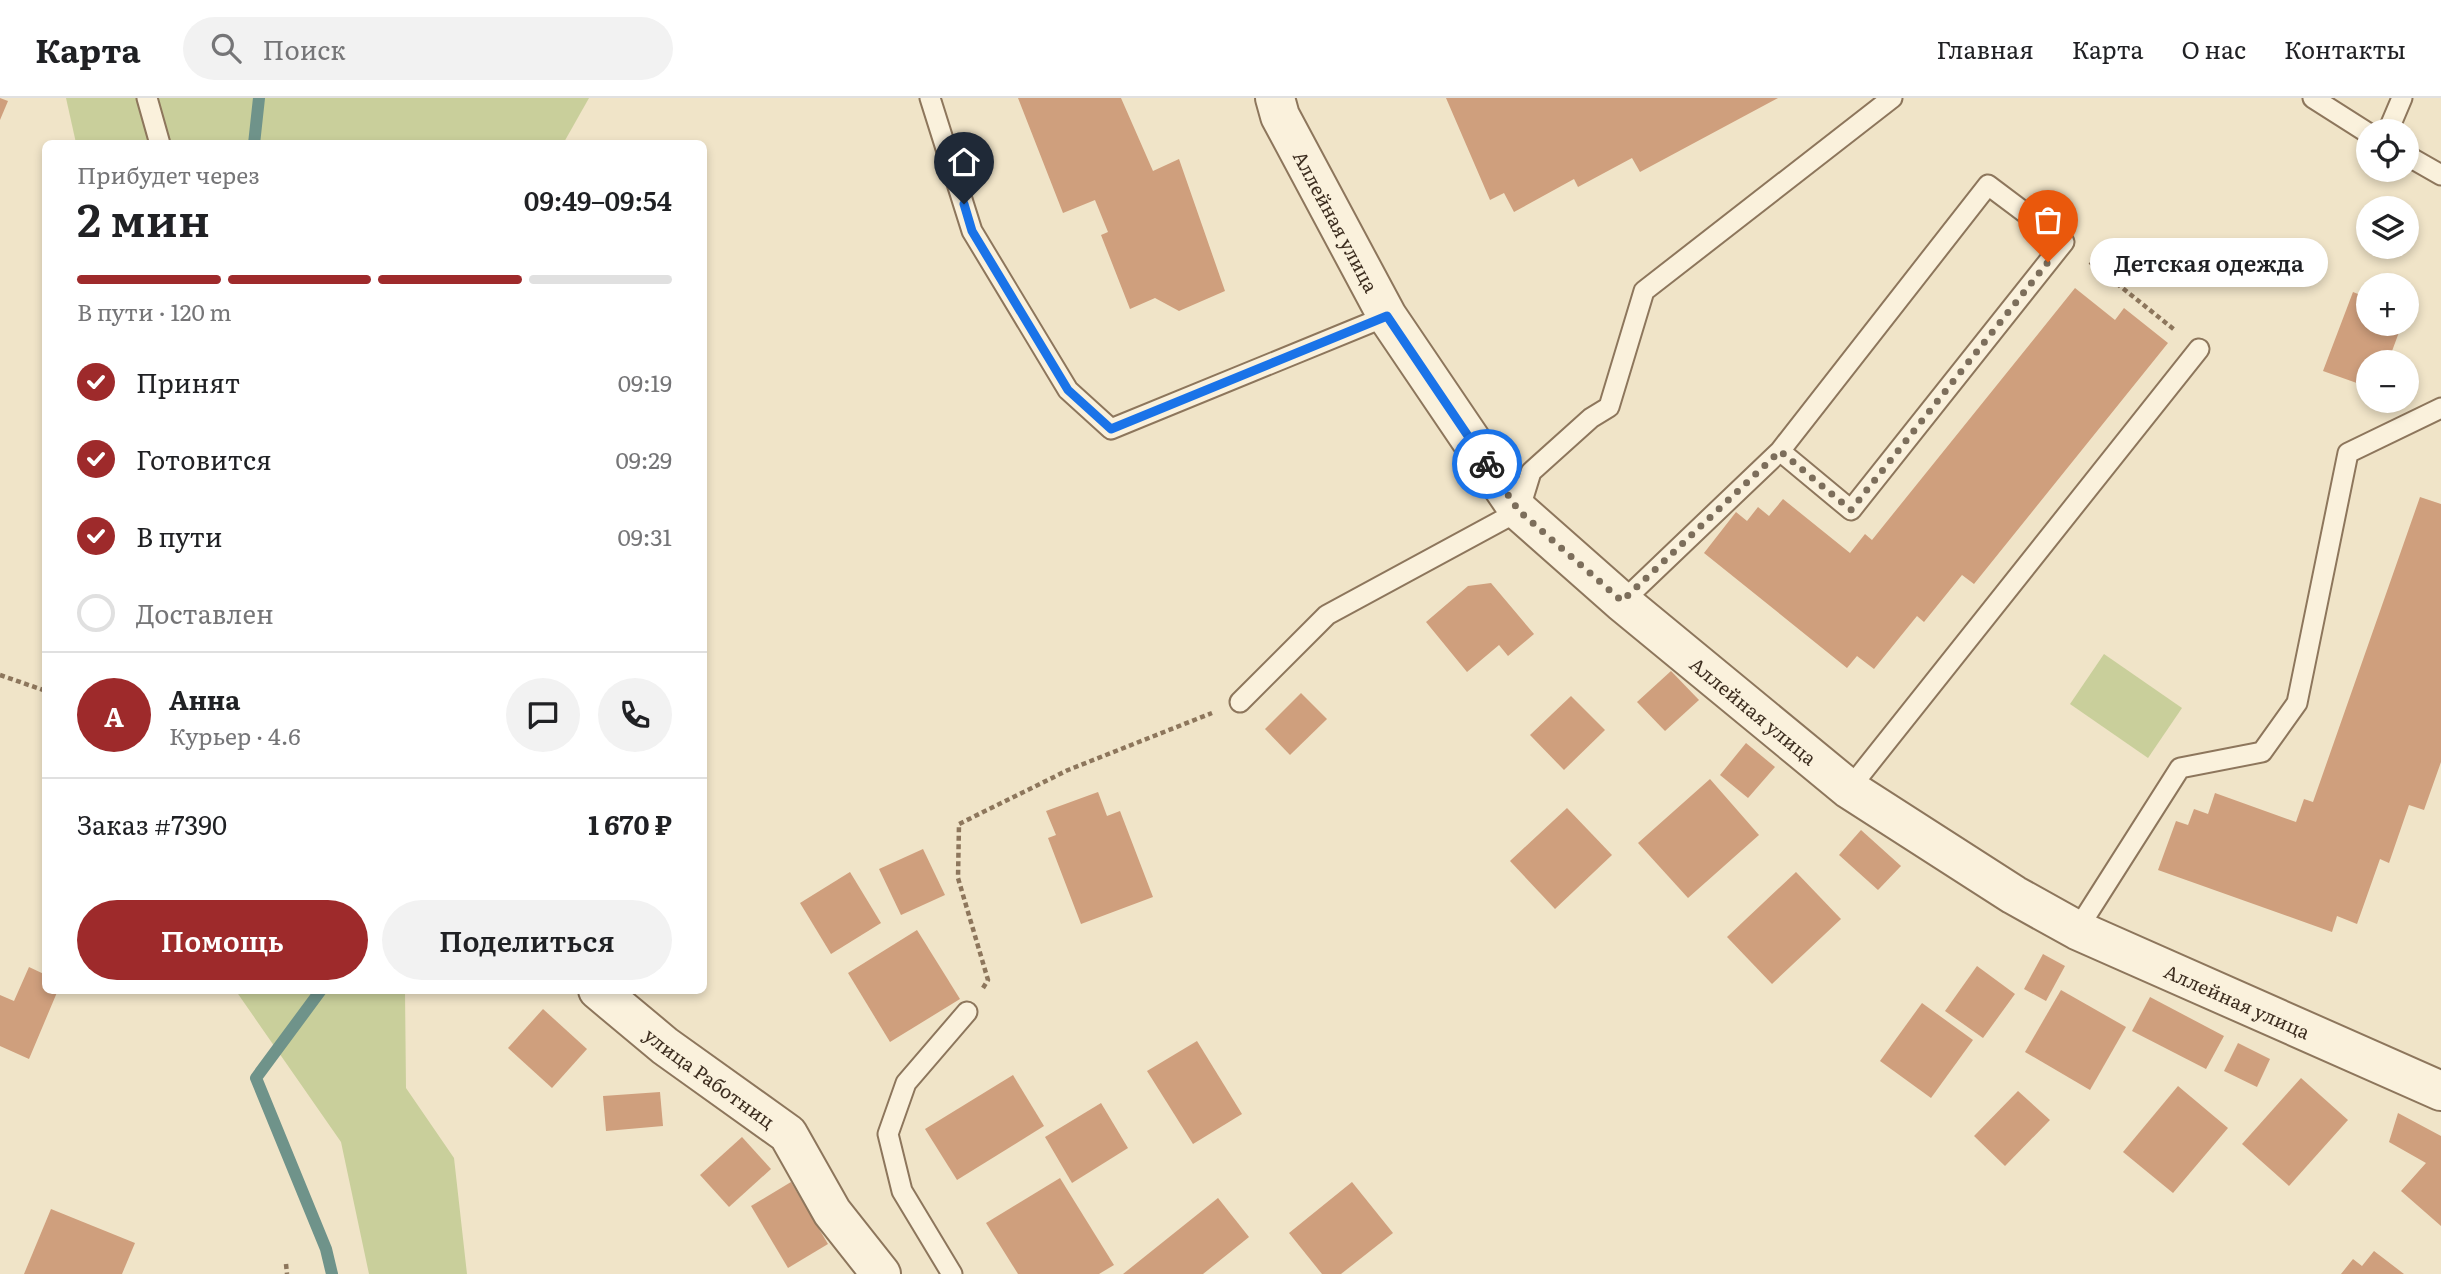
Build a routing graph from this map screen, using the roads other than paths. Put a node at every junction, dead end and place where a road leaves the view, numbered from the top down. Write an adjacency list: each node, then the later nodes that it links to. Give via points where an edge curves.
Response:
1 (147, 98): 9 (lane)
2 (930, 98): 12 (lane, via 972,231 1068,390 1111,429)
3 (1275, 98): 12 (street, Аллейная улица, via 1280,116)
4 (1892, 98): 16 (lane, via 1644,291 1609,407 1531,472)
5 (2313, 98): 8 (lane)
6 (2402, 98): 7 (lane)
7 (2393, 119)
8 (2356, 125)
9 (159, 140)
10 (2419, 162): 11 (lane)
11 (2441, 175)
12 (1387, 316): 16 (street, Аллейная улица)
13 (2199, 349): 19 (lane)
14 (2441, 408): 20 (lane, via 2348,453 2297,703 2262,752 2180,768)
15 (1780, 451): 15 (lane, via 1851,510 2064,242 1988,185); 17 (lane)
16 (1519, 511): 17 (street, Аллейная улица); 18 (lane, via 1327,615)
17 (1622, 601): 19 (street, Аллейная улица)
18 (1240, 702)
19 (1849, 789): 20 (street, Аллейная улица)
20 (2077, 930): 23 (street, Аллейная улица)
21 (603, 994): 24 (street, улица Работниц, via 665,1046 788,1133 832,1212)
22 (967, 1012): 25 (lane, via 906,1083 888,1134 902,1191)
23 (2440, 1088)
24 (881, 1274)
25 (952, 1274)

